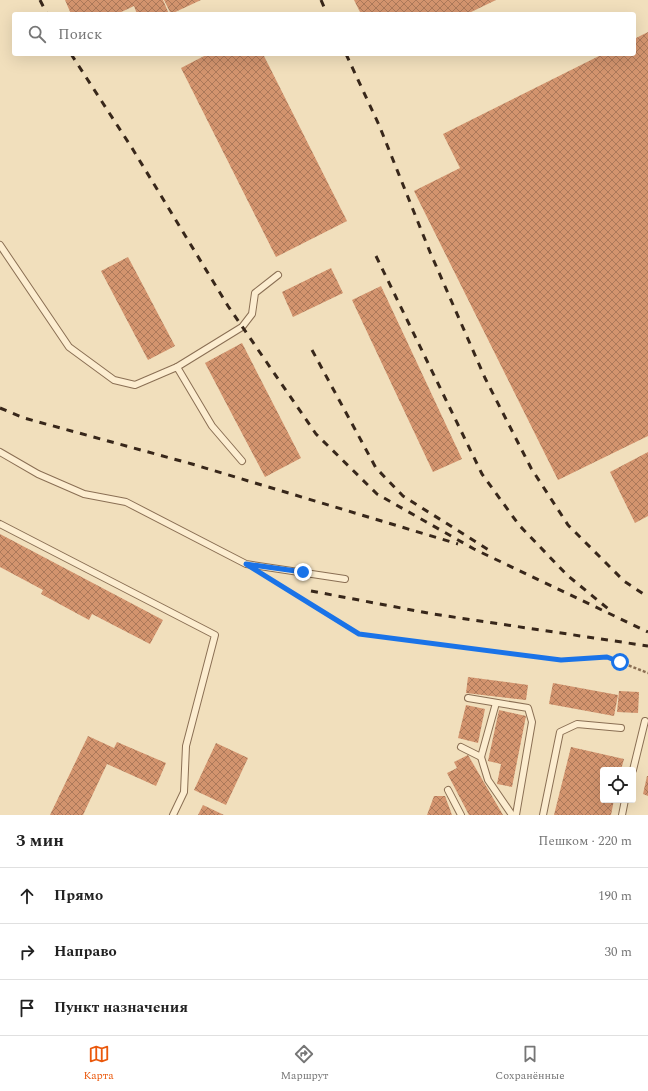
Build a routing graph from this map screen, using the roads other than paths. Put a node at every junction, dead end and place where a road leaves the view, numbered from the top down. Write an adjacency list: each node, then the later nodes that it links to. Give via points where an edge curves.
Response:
1 (0, 245): 3 (lane, via 69,347 114,380 135,385)
2 (278, 275): 3 (lane, via 255,293 252,314 242,327)
3 (177, 368): 5 (lane, via 212,426)
4 (0, 452): 7 (lane, via 38,474 84,494 126,502 246,564)
5 (242, 461)
6 (0, 524): 18 (lane, via 214,635 186,746 184,792)
7 (345, 579)
8 (468, 698): 9 (lane)
9 (496, 703): 14 (lane); 21 (lane, via 528,708 532,722)
10 (645, 721): 12 (lane)
11 (621, 728): 22 (lane, via 577,724 560,732)
12 (645, 736): 15 (lane)
13 (461, 747): 14 (lane)
14 (481, 757): 20 (lane, via 488,780)
15 (634, 767)
16 (448, 790): 19 (lane)
17 (624, 803): 23 (lane)
18 (173, 815)
19 (461, 815)
20 (512, 815)
21 (516, 815)
22 (543, 815)
23 (622, 815)

